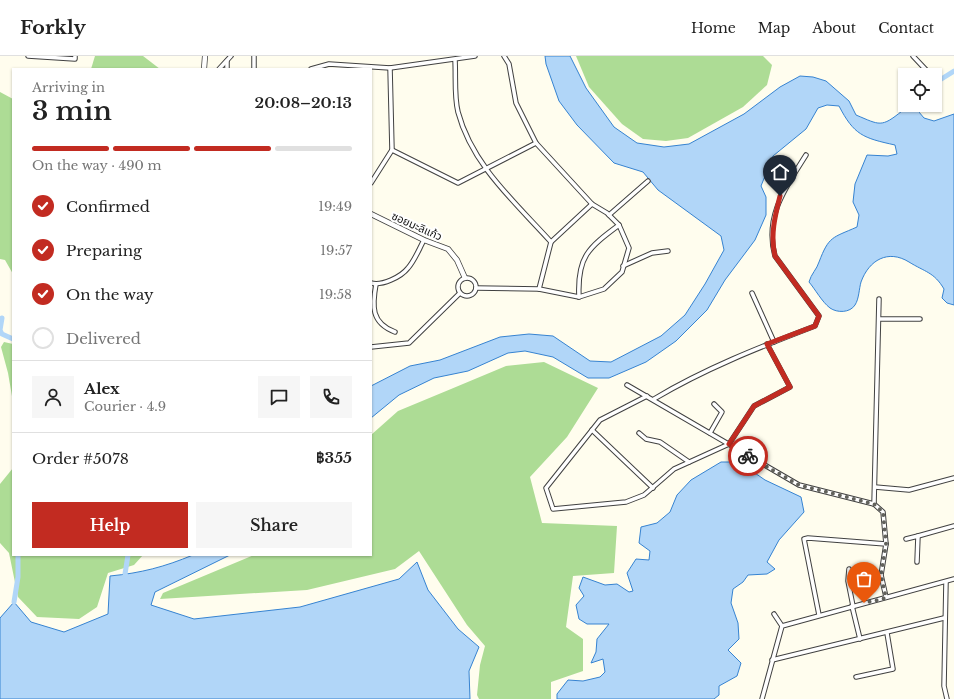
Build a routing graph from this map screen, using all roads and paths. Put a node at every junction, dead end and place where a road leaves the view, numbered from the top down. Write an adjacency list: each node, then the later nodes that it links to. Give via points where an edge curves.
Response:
1 (28, 56): 2 (street)
2 (42, 56): 3 (street, via 75,59)
3 (75, 56)
4 (205, 56): 13 (street)
5 (230, 56): 10 (street)
6 (254, 56): 16 (street)
7 (474, 56): 11 (street)
8 (504, 56): 21 (street, via 509,64 516,103)
9 (913, 56): 20 (street)
10 (227, 60): 14 (street); 15 (street)
11 (455, 60): 19 (street); 24 (street, via 458,110 466,135)
12 (344, 64): 17 (street, via 329,64); 18 (street); 19 (street)
13 (204, 68)
14 (220, 68)
15 (227, 68)
16 (254, 68)
17 (315, 68)
18 (344, 68)
19 (390, 68): 22 (street)
20 (924, 68)
21 (536, 143): 24 (street); 27 (street)
22 (392, 150): 24 (street, via 458,183); 25 (street)
23 (806, 155): 47 (street, via 780,196 772,245 775,256 819,316 815,326)
24 (486, 170): 32 (street)
25 (372, 181)
26 (648, 181): 28 (street)
27 (592, 204): 28 (street); 32 (street)
28 (609, 215): 30 (street)
29 (372, 216): 31 (street, ซอยมะลิแก้ว)
30 (619, 225): 34 (street, via 629,248); 42 (street, via 596,243 583,260 579,276)
31 (424, 240): 35 (street, ซอยมะลิแก้ว, via 448,249 457,260); 37 (street, via 408,268 392,279)
32 (550, 242): 39 (street)
33 (668, 251): 34 (street, via 652,253)
34 (624, 266): 42 (street, via 622,272 604,289)
35 (464, 278): 38 (street, via 473,280); 40 (street, via 458,284)
36 (372, 283): 37 (street)
37 (376, 284): 46 (street, via 374,314 384,328)
38 (476, 288): 39 (street); 40 (street, via 468,296)
39 (539, 289): 42 (street)
40 (460, 293): 49 (street, via 409,343)
41 (752, 293): 47 (street)
42 (579, 297)
43 (879, 299): 44 (street)
44 (879, 319): 45 (street); 60 (street)
45 (920, 319)
46 (395, 332)
47 (774, 342): 48 (street)
48 (767, 344): 52 (street, via 677,385); 57 (street, via 790,387 754,406)
49 (372, 347)
50 (627, 385): 51 (street)
51 (647, 396): 52 (street); 54 (street, via 600,420)
52 (654, 399): 56 (street)
53 (714, 404): 56 (street, via 722,412)
54 (592, 430): 61 (street); 61 (street, via 546,488 553,508 626,502 644,495)
55 (639, 433): 58 (street, via 646,439 660,442)
56 (710, 433): 57 (street)
57 (729, 444): 58 (street); 62 (street, via 799,485)
58 (689, 462): 61 (street, via 674,469)
59 (954, 478): 60 (street, via 909,490)
60 (875, 487): 62 (street)
61 (653, 488)
62 (874, 504): 66 (street, via 883,512)
63 (954, 526): 64 (street)
64 (918, 536): 65 (street); 67 (street)
65 (906, 539)
66 (886, 544): 71 (street, via 881,575); 74 (street, via 804,539)
67 (917, 562)
68 (849, 569): 72 (street, via 848,581)
69 (954, 579): 70 (street)
70 (946, 582): 71 (street); 75 (street)
71 (886, 598): 72 (street)
72 (853, 606): 74 (street); 78 (street)
73 (774, 614): 76 (street)
74 (819, 615): 76 (street)
75 (944, 618): 77 (street); 82 (street)
76 (782, 626): 79 (street)
77 (887, 632): 78 (street); 80 (street, via 893,669)
78 (860, 639): 79 (street)
79 (772, 660): 81 (street)
80 (856, 677)
81 (762, 699)
82 (946, 699)

